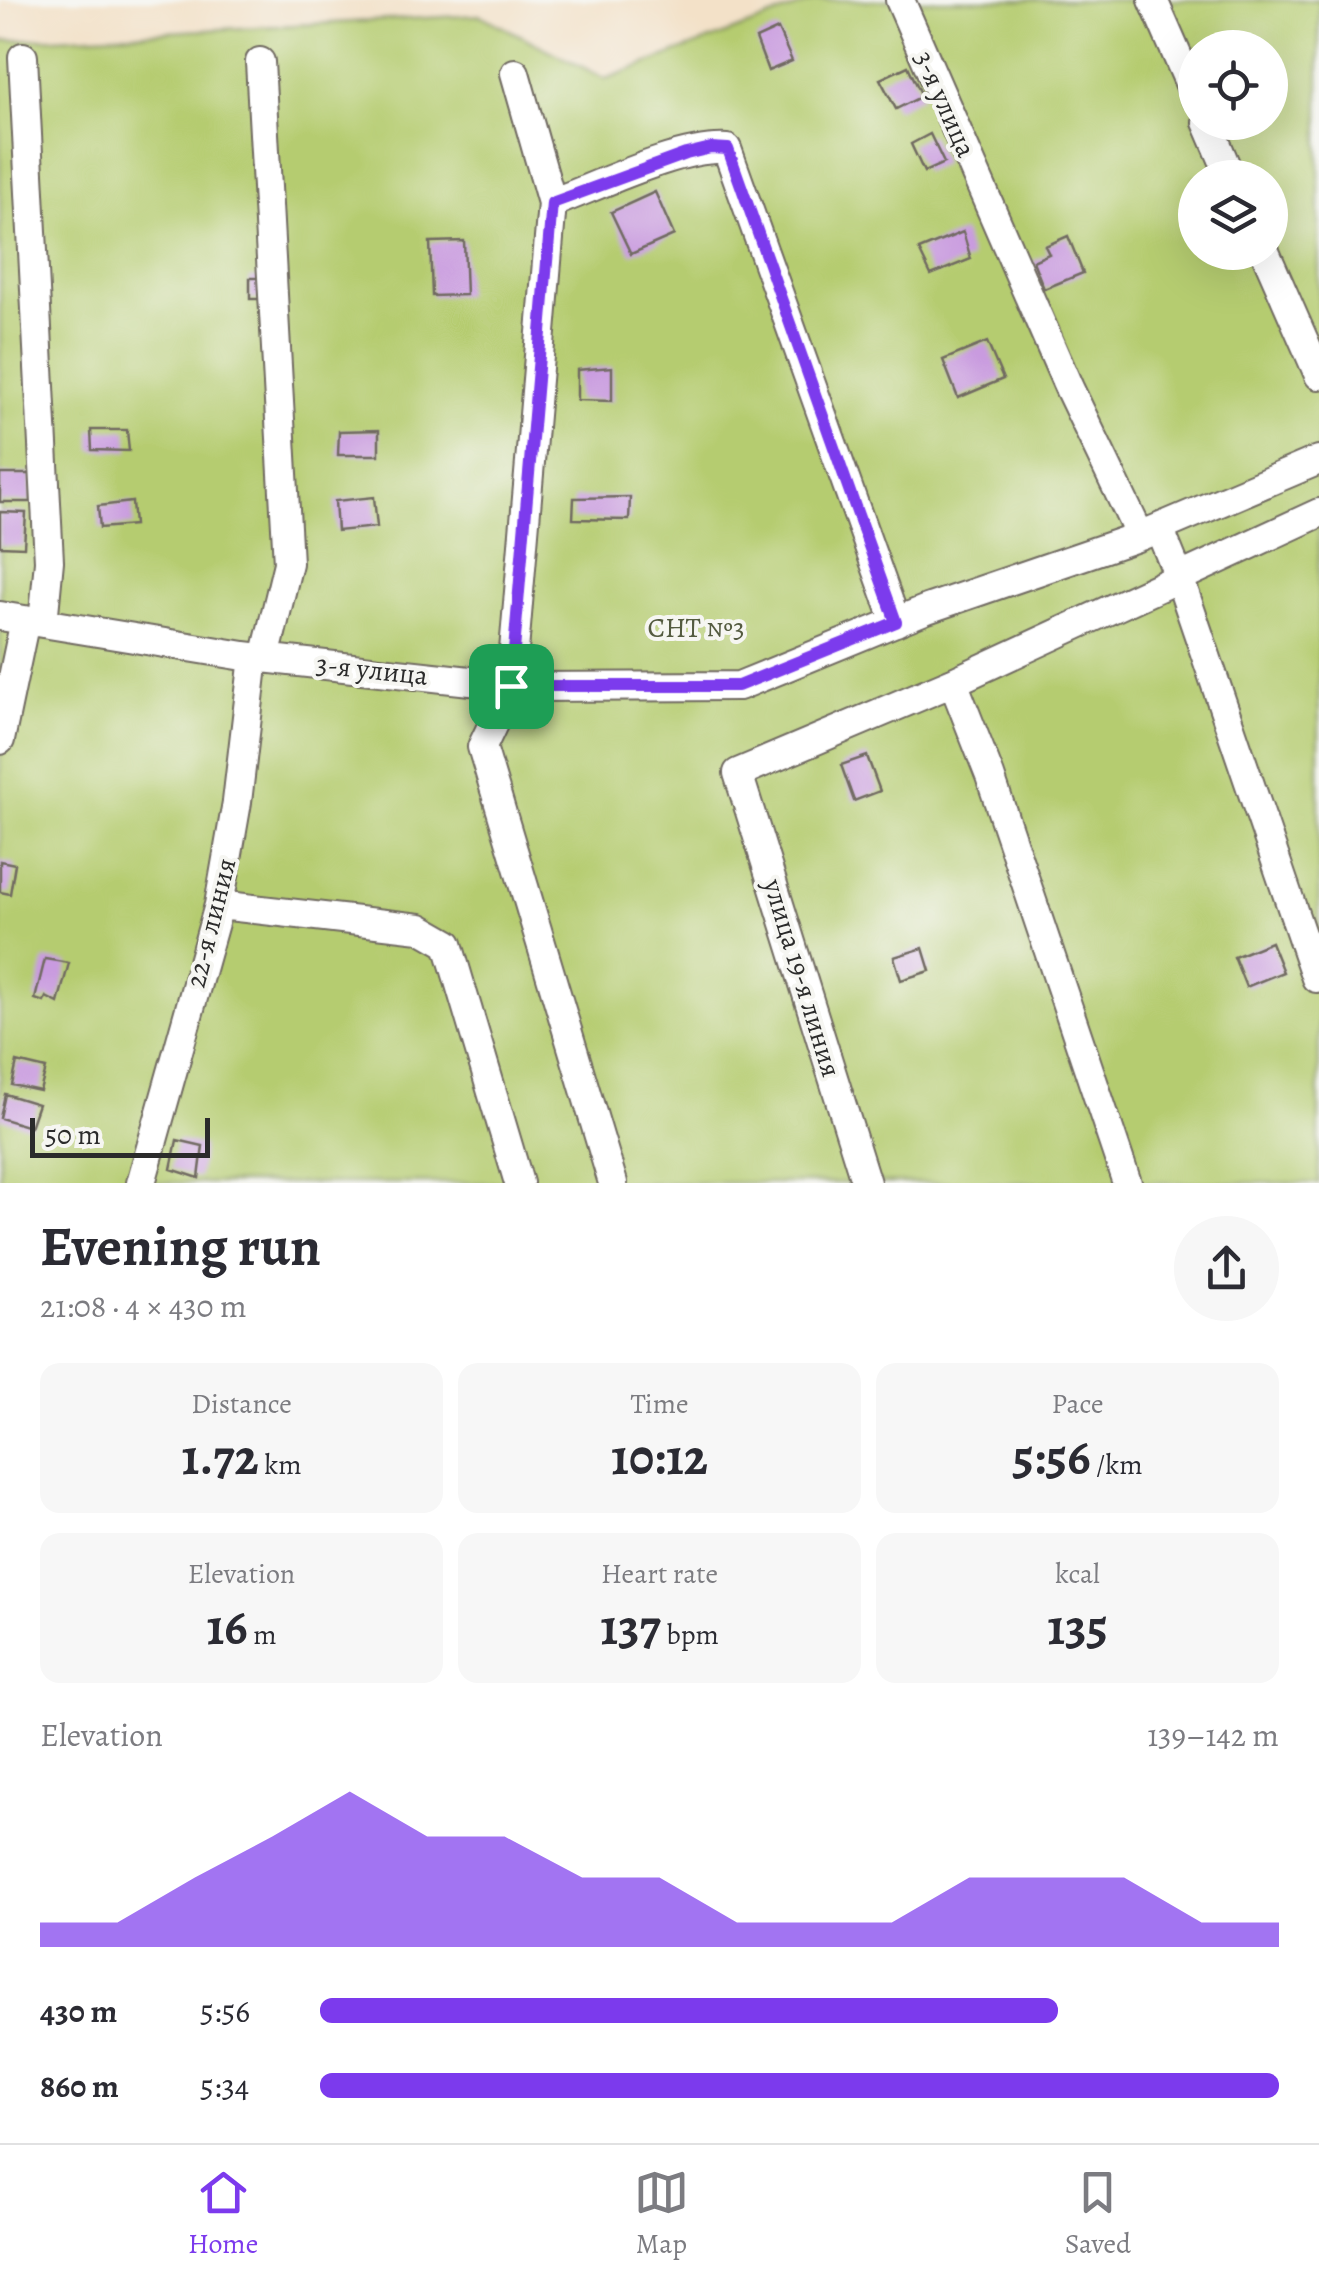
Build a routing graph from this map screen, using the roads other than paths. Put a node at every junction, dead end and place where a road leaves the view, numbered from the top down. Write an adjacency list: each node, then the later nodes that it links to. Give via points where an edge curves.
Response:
1 (900, 0): 12 (street, 3-я улица, via 1069,388)
2 (1152, 0): 4 (street)
3 (23, 57): 14 (street, via 49,560)
4 (1178, 58)
5 (260, 62): 16 (street, 22-я линия, via 288,563)
6 (516, 73): 7 (street)
7 (552, 203): 15 (street, via 686,154 728,149); 18 (street)
8 (1272, 270): 9 (street)
9 (1319, 375)
10 (1319, 460): 12 (street, 3-я улица)
11 (1319, 512): 13 (street)
12 (1149, 532): 13 (street); 15 (street, 3-я улица)
13 (1178, 576): 17 (street); 21 (street)
14 (22, 620): 16 (street, 3-я улица); 19 (street)
15 (896, 622): 18 (street, 3-я улица, via 738,686)
16 (260, 658): 18 (street, 3-я улица); 20 (street, 22-я линия)
17 (954, 682): 25 (street, улица 19-я линия, via 738,773); 26 (street)
18 (511, 686): 24 (street, via 482,747)
19 (0, 740)
20 (219, 905): 22 (street, 22-я линия); 23 (street, via 420,928 448,944)
21 (1316, 978)
22 (140, 1183)
23 (518, 1183)
24 (612, 1183)
25 (866, 1183)
26 (1127, 1183)

